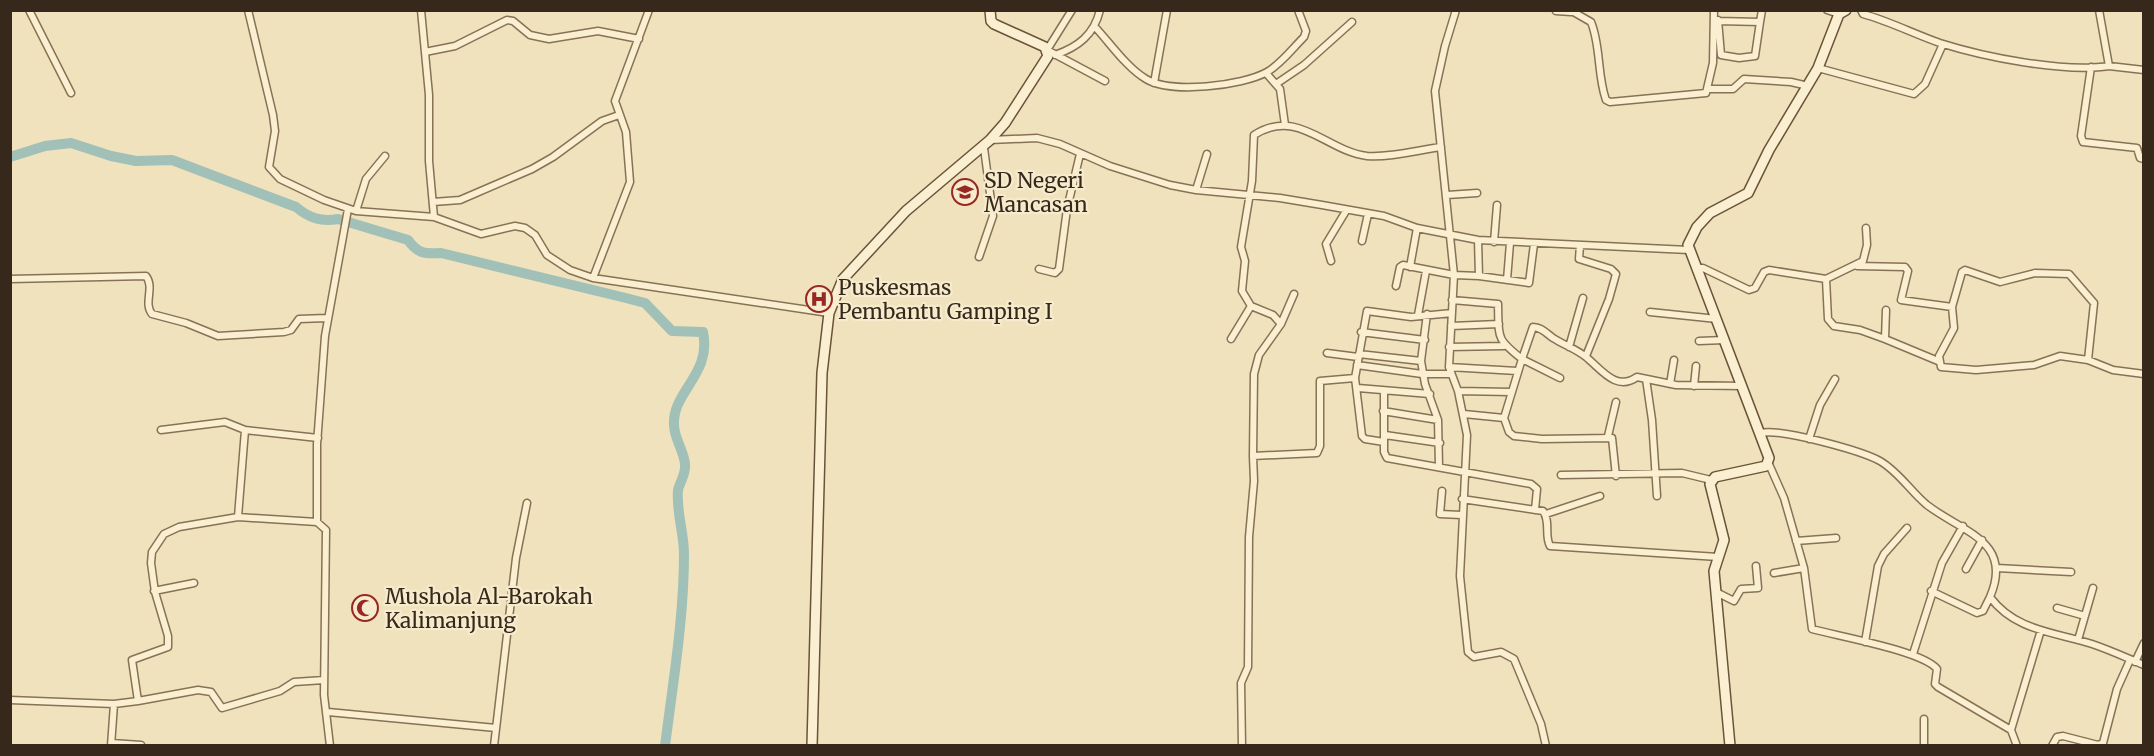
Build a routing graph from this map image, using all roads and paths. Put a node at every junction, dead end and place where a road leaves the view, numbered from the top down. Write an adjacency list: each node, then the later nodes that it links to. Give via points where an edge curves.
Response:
1 (29, 10): 38 (street)
2 (248, 10): 53 (street, via 273,115 275,131 268,163 272,172)
3 (421, 10): 25 (street)
4 (649, 10): 23 (street)
5 (990, 10): 26 (street, via 994,24 1029,39)
6 (1072, 10): 26 (street)
7 (1100, 10): 22 (street)
8 (1167, 10): 34 (street)
9 (1298, 10): 32 (street, via 1306,32 1304,37)
10 (1456, 10): 42 (street, via 1435,92)
11 (1716, 10): 19 (street); 37 (street)
12 (1762, 10): 20 (street)
13 (1827, 10): 18 (street)
14 (1861, 10): 24 (street)
15 (2099, 10): 28 (street)
16 (1556, 11): 17 (street)
17 (1570, 11): 37 (street, via 1586,17 1594,29 1599,78 1606,100 1702,94)
18 (1843, 12): 30 (street)
19 (1718, 21): 20 (street); 20 (street, via 1721,55 1739,58 1755,56)
20 (1760, 21)
21 (1352, 22): 35 (street)
22 (1095, 27): 27 (street, via 1072,50); 34 (street, via 1140,76)
23 (639, 39): 25 (street, via 598,31 549,39 530,35 507,20 449,49); 39 (street, via 616,95)
24 (1943, 44): 29 (street, via 2020,61); 30 (street, via 1925,84 1914,94)
25 (425, 52): 51 (street)
26 (1047, 54): 27 (street); 41 (street, via 1005,123)
27 (1057, 54): 33 (street)
28 (2109, 66): 29 (street); 31 (street)
29 (2091, 67): 46 (street, via 2083,142 2137,148 2139,157)
30 (1818, 68): 36 (street)
31 (2144, 70)
32 (1266, 73): 34 (street, via 1236,84); 35 (street)
33 (1104, 81)
34 (1154, 83)
35 (1276, 84): 40 (street)
36 (1808, 86): 37 (street, via 1744,80 1733,89); 67 (street, via 1748,193 1718,207 1703,220 1692,234)
37 (1708, 88)
38 (71, 93)
39 (619, 115): 51 (street, via 602,121 532,169 460,200); 78 (street, via 626,132 630,182)
40 (1285, 125): 42 (street, via 1302,128 1368,156); 50 (street, via 1254,135)
41 (987, 144): 43 (street, via 1037,138); 68 (street, via 993,216); 89 (street, via 906,211 852,266 839,285)
42 (1441, 147): 49 (street)
43 (1080, 154): 47 (street); 73 (street, via 1059,269 1055,273)
44 (1207, 154): 47 (street)
45 (385, 156): 54 (street, via 366,179)
46 (2144, 159)
47 (1196, 190): 50 (street)
48 (1477, 193): 49 (street)
49 (1447, 195): 60 (street)
50 (1249, 196): 55 (street); 85 (street, via 1241,247 1245,261 1242,291)
51 (433, 202): 57 (street)
52 (1497, 205): 63 (street)
53 (348, 209): 54 (street); 93 (street)
54 (356, 211): 57 (street)
55 (1346, 211): 56 (street); 69 (street, via 1326,244)
56 (1368, 214): 58 (street); 62 (street)
57 (434, 218): 78 (street, via 481,234 515,226 525,228 535,234 547,255)
58 (1417, 228): 60 (street); 71 (street)
59 (1866, 228): 70 (street, via 1864,259)
60 (1451, 234): 61 (street); 75 (street)
61 (1478, 240): 63 (street); 76 (street)
62 (1362, 241)
63 (1494, 242): 64 (street)
64 (1510, 243): 65 (street); 80 (street)
65 (1534, 244): 66 (street); 80 (street, via 1530,281 1526,284)
66 (1580, 244): 67 (street); 109 (street, via 1579,259 1616,274)
67 (1689, 250): 72 (street)
68 (979, 257)
69 (1331, 261)
70 (1856, 266): 79 (street); 86 (street, via 1905,267 1908,271 1901,300)
71 (1410, 267): 74 (street); 81 (street, via 1400,267)
72 (1697, 268): 79 (street, via 1749,290 1755,288 1766,271); 94 (street)
73 (1039, 269)
74 (1426, 271): 75 (street); 92 (street)
75 (1454, 275): 76 (street); 84 (street)
76 (1479, 276): 80 (street)
77 (10, 279): 93 (street, via 146,276 150,284 150,313 218,336 288,331 300,319)
78 (593, 279): 89 (street)
79 (1826, 279): 101 (street, via 1831,323)
80 (1506, 280)
81 (1396, 286)
82 (1294, 294): 95 (street)
83 (1583, 298): 105 (street)
84 (1452, 300): 91 (street); 96 (street, via 1496,303)
85 (1251, 306): 95 (street, via 1273,315); 99 (street)
86 (1952, 307): 112 (street, via 1965,270 2000,282 2035,273 2069,274 2094,303); 114 (street, via 1954,328)
87 (1886, 310): 101 (street)
88 (1650, 312): 94 (street)
89 (829, 314): 204 (street, via 822,373)
90 (1427, 314): 91 (street); 92 (street); 100 (street)
91 (1452, 314): 97 (street)
92 (1418, 315): 98 (street, via 1367,311)
93 (327, 318): 142 (street)
94 (1717, 319): 102 (street)
95 (1281, 324): 146 (street, via 1259,355 1254,374)
96 (1499, 324): 97 (street); 104 (street)
97 (1450, 326): 106 (street)
98 (1362, 332): 100 (street); 108 (street)
99 (1231, 339)
100 (1425, 339): 113 (street)
101 (1885, 339): 114 (street)
102 (1724, 340): 103 (street); 127 (street)
103 (1699, 341)
104 (1504, 346): 106 (street); 110 (street)
105 (1569, 346): 109 (street); 110 (street, via 1533,327)
106 (1449, 347): 117 (street)
107 (1327, 353): 108 (street)
108 (1358, 355): 113 (street); 115 (street)
109 (1586, 356): 123 (street, via 1599,371 1618,382)
110 (1522, 359): 118 (street); 122 (street)
111 (1674, 360): 125 (street)
112 (2088, 360): 114 (street, via 2060,356 2034,365 1977,370 1948,369); 120 (street, via 2113,370)
113 (1421, 361): 119 (street)
114 (1938, 362)
115 (1357, 365): 119 (street); 121 (street)
116 (1696, 366): 126 (street)
117 (1450, 370): 118 (street); 119 (street); 130 (street)
118 (1517, 371): 131 (street)
119 (1422, 374): 132 (street)
120 (2144, 374)
121 (1355, 378): 128 (street); 146 (street, via 1320,381 1317,453)
122 (1560, 378)
123 (1646, 379): 125 (street); 150 (street)
124 (1835, 379): 144 (street, via 1820,405)
125 (1670, 384): 126 (street)
126 (1694, 386): 127 (street)
127 (1742, 386): 140 (street)
128 (1358, 388): 129 (street); 143 (street, via 1362,436)
129 (1384, 391): 132 (street); 134 (street)
130 (1458, 391): 131 (street); 135 (street)
131 (1511, 392): 136 (street)
132 (1430, 394): 137 (street)
133 (1616, 402): 141 (street)
134 (1383, 411): 137 (street); 143 (street)
135 (1464, 414): 136 (street); 149 (street, via 1467,435)
136 (1504, 418): 141 (street, via 1506,429 1514,436 1542,440)
137 (1438, 420): 145 (street)
138 (161, 430): 139 (street, via 225,422)
139 (245, 430): 142 (street); 162 (street)
140 (1761, 433): 144 (street, via 1770,431); 147 (street)
141 (1608, 436): 152 (street, via 1614,441)
142 (318, 438): 163 (street)
143 (1384, 438): 145 (street); 148 (street, via 1387,458)
144 (1809, 439): 164 (street, via 1880,461 1928,506)
145 (1440, 443): 148 (street)
146 (1253, 456): 205 (street, via 1248,667 1241,682)
147 (1768, 462): 153 (street, via 1760,468); 168 (street, via 1777,477)
148 (1439, 466): 149 (street)
149 (1463, 472): 157 (street); 159 (street, via 1534,486)
150 (1656, 474): 152 (street); 153 (street, via 1682,472); 156 (street)
151 (1561, 475): 152 (street)
152 (1616, 476)
153 (1711, 480): 169 (street, via 1724,540)
154 (1442, 491): 161 (street, via 1440,514)
155 (1600, 496): 160 (street)
156 (1657, 496)
157 (1462, 499): 159 (street); 161 (street)
158 (527, 503): 197 (street, via 516,558)
159 (1535, 510): 160 (street)
160 (1546, 514): 169 (street, via 1550,546)
161 (1461, 515): 206 (street, via 1460,576 1468,652 1474,657 1500,652 1514,659 1541,724)
162 (238, 517): 163 (street); 178 (street, via 178,527 164,534 151,557)
163 (317, 522): 191 (street, via 326,530)
164 (1963, 526): 167 (street); 179 (street)
165 (1907, 528): 186 (street, via 1878,566)
166 (1836, 538): 168 (street)
167 (1982, 540): 172 (street); 173 (street)
168 (1796, 541): 171 (street)
169 (1718, 557): 180 (street, via 1714,572)
170 (1756, 566): 180 (street, via 1758,588 1741,589 1735,601)
171 (1804, 568): 175 (street); 186 (street, via 1811,628)
172 (1997, 568): 174 (street); 181 (street)
173 (1966, 569)
174 (2071, 572)
175 (1774, 573)
176 (194, 583): 178 (street)
177 (2093, 588): 183 (street)
178 (154, 591): 193 (street, via 169,642 165,650 132,660)
179 (1931, 591): 181 (street, via 1977,613 1983,611); 188 (street)
180 (1716, 594): 207 (street)
181 (1990, 597): 184 (street, via 2011,619)
182 (2057, 608): 183 (street)
183 (2085, 616): 185 (street)
184 (2041, 630): 185 (street); 198 (street)
185 (2078, 640): 189 (street)
186 (1864, 642): 188 (street)
187 (2144, 643): 189 (street)
188 (1913, 654): 198 (street, via 1936,666 1938,687)
189 (2132, 661): 190 (street); 210 (street, via 2117,689 2103,743 2063,736 2057,737)
190 (2144, 665)
191 (324, 680): 193 (street, via 294,682 280,691 222,708 211,692 198,690); 195 (street)
192 (10, 700): 194 (street)
193 (138, 701): 194 (street)
194 (114, 704): 200 (street)
195 (328, 712): 197 (street); 202 (street)
196 (1924, 719): 208 (street)
197 (496, 728): 203 (street)
198 (2011, 730): 199 (street)
199 (2017, 743): 209 (street)
200 (111, 744): 201 (street)
201 (141, 745)
202 (330, 746)
203 (495, 746)
204 (812, 746)
205 (1242, 746)
206 (1545, 746)
207 (1730, 746)
208 (1924, 746)
209 (2023, 746)
210 (2052, 746)

